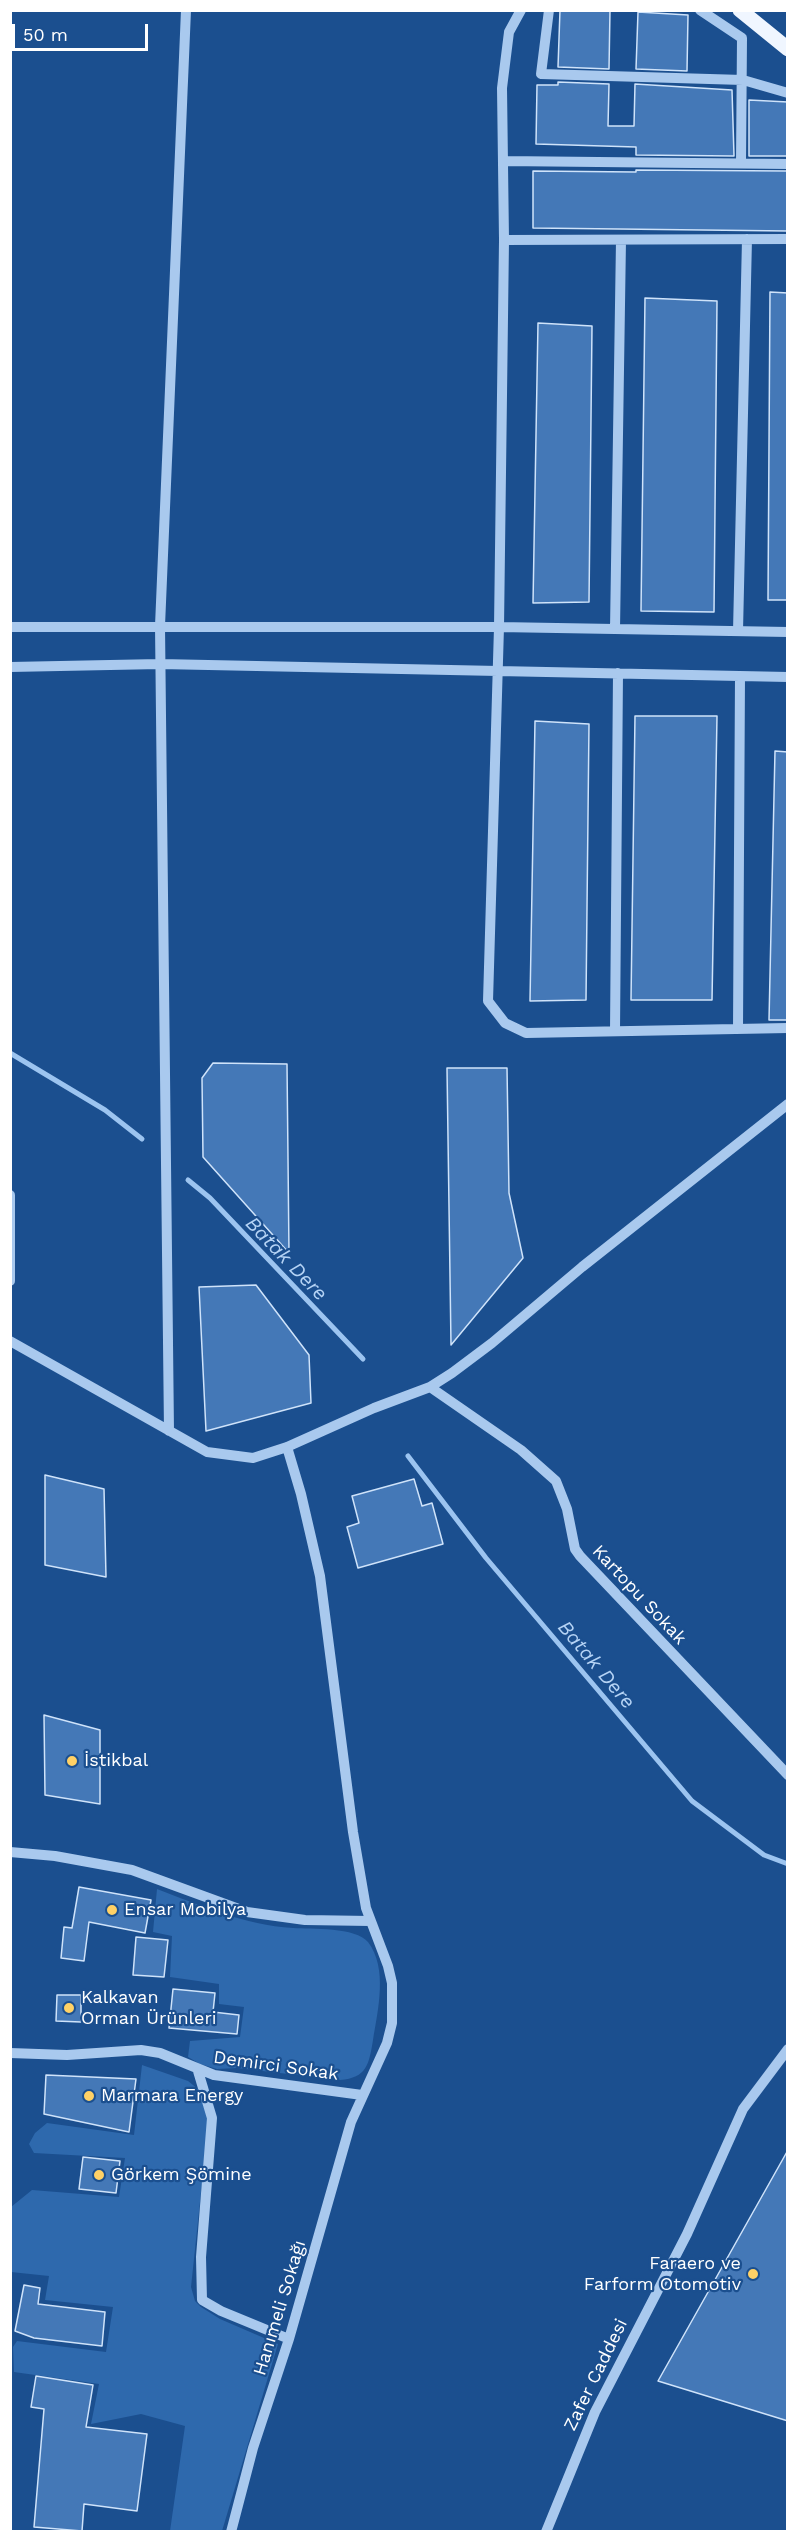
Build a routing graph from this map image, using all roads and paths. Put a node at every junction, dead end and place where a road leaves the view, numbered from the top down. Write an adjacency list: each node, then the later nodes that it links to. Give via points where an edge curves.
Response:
1 (186, 10): 16 (street)
2 (521, 10): 9 (street, via 509,32 501,88)
3 (549, 10): 7 (street, via 541,74)
4 (700, 10): 7 (street, via 742,38)
5 (740, 10): 6 (main road)
6 (788, 49)
7 (743, 80): 8 (street); 10 (street)
8 (788, 93)
9 (503, 161): 10 (street); 14 (street)
10 (741, 162): 11 (street)
11 (788, 164)
12 (747, 239): 13 (street); 15 (street); 20 (street)
13 (788, 239)
14 (504, 240): 15 (street); 18 (street)
15 (621, 240): 19 (street)
16 (160, 626): 17 (street); 18 (street); 22 (street)
17 (10, 627)
18 (499, 627): 19 (street); 24 (street)
19 (615, 629): 20 (street)
20 (738, 631): 21 (street)
21 (788, 632)
22 (160, 664): 23 (street); 24 (street); 36 (street)
23 (10, 667)
24 (498, 671): 25 (street); 30 (street, via 488,1001 504,1023 526,1033)
25 (618, 674): 26 (street); 30 (street)
26 (740, 676): 27 (street); 29 (street)
27 (788, 677)
28 (788, 1028): 29 (street)
29 (738, 1029): 30 (street)
30 (615, 1031)
31 (788, 1104): 35 (street, via 485,1349)
32 (10, 1195): 33 (street)
33 (10, 1281)
34 (10, 1341): 36 (street)
35 (430, 1387): 37 (street); 38 (street, Kartopu Sokak, via 521,1450 556,1481 580,1556)
36 (170, 1431): 37 (street, via 207,1452 253,1458)
37 (287, 1447): 40 (street, Hanımeli Sokağı, via 320,1576 353,1833)
38 (788, 1775)
39 (10, 1852): 40 (street, via 132,1870 258,1914 305,1920)
40 (370, 1921): 44 (street, Hanımeli Sokağı, via 388,1966 392,2023 379,2065)
41 (788, 2049): 47 (street, Zafer Caddesi, via 743,2109 687,2234 595,2412)
42 (10, 2054): 43 (street, Demirci Sokak, via 141,2050 160,2053)
43 (198, 2071): 44 (street, Demirci Sokak); 45 (street, via 212,2118 201,2257 202,2300)
44 (362, 2095): 45 (street, Hanımeli Sokağı)
45 (289, 2338): 46 (street, Hanımeli Sokağı)
46 (231, 2532)
47 (546, 2532)

